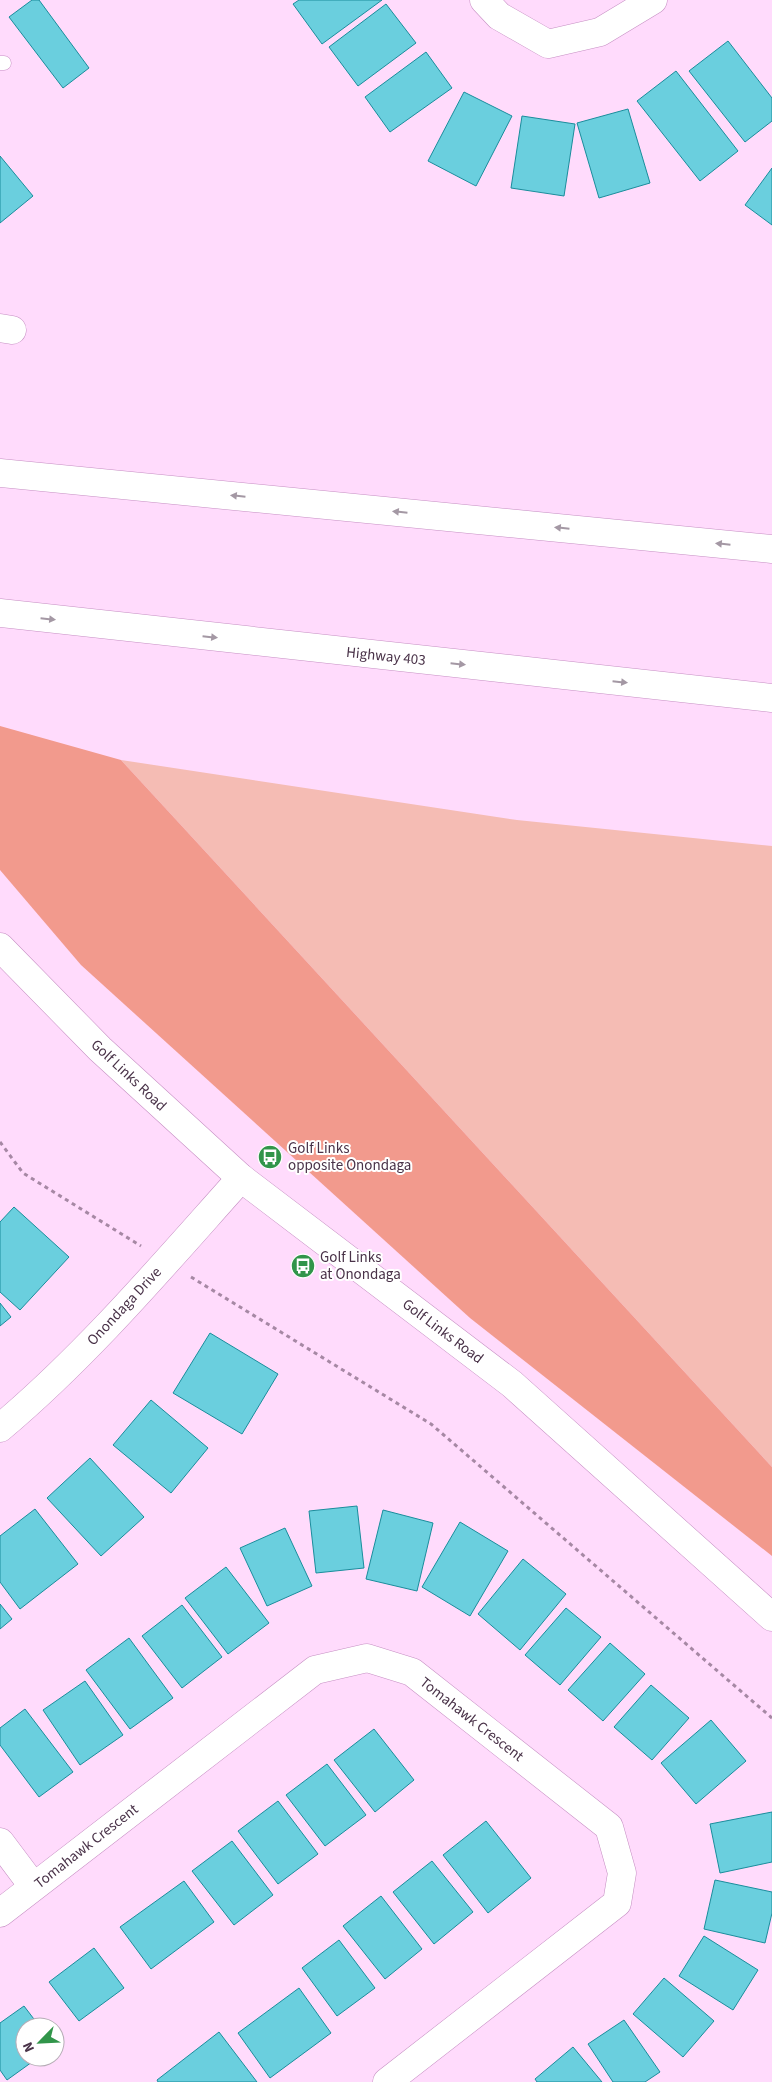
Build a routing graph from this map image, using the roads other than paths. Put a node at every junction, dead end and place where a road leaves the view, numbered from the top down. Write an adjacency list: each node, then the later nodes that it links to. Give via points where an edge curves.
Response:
1 (484, 0): 2 (main road, via 500,16 548,44 600,32)
2 (653, 0)
3 (0, 473): 4 (main road, one-way to 3)
4 (772, 549)
5 (0, 614): 6 (main road, Highway 403, one-way to 6)
6 (772, 698)
7 (0, 947): 8 (main road, Golf Links Road, via 100,1049)
8 (241, 1178): 9 (main road, Onondaga Drive, via 44,1391); 10 (main road, Golf Links Road, via 512,1384)
9 (0, 1428)
10 (772, 1617)
11 (0, 1842): 12 (main road)
12 (33, 1886): 13 (main road, Tomahawk Crescent); 14 (main road, Tomahawk Crescent, via 315,1670 367,1658 412,1672 609,1827 622,1873 617,1903)
13 (0, 1913)
14 (387, 2082)

